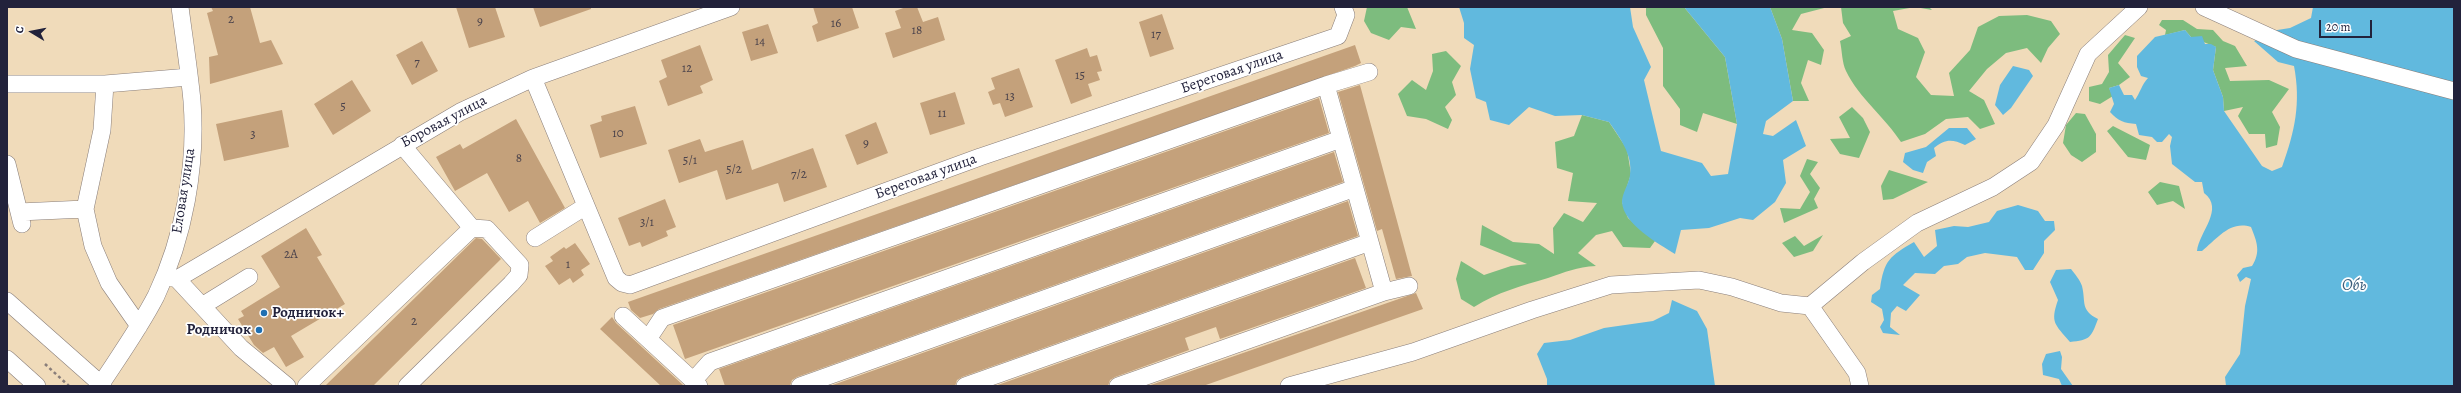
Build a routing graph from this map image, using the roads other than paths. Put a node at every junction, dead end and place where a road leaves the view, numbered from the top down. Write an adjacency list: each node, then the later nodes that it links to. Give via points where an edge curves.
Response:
1 (180, 7): 7 (street, Еловая улица)
2 (731, 7): 8 (street, Боровая улица)
3 (1343, 7): 17 (street, Береговая улица, via 1346,15 1338,36 980,157 630,285 616,278)
4 (2138, 7): 28 (street, via 2088,54 2056,125 2031,162 1993,187 1917,223 1863,262)
5 (2204, 7): 12 (street, via 2296,49)
6 (1369, 72): 11 (street)
7 (189, 77): 10 (street); 22 (street, Еловая улица, via 192,109 190,168)
8 (533, 78): 14 (street, Боровая улица, via 460,112); 17 (street, Береговая улица)
9 (7, 84): 10 (street)
10 (105, 84): 18 (street, via 102,130)
11 (1326, 85): 13 (street); 31 (street, via 662,318)
12 (2454, 91)
13 (1341, 139): 16 (street); 33 (street, via 710,362)
14 (402, 145): 19 (street); 22 (street, Боровая улица)
15 (7, 164): 18 (street, via 20,218)
16 (1355, 188): 21 (street); 40 (street)
17 (586, 206): 20 (street)
18 (85, 209): 30 (street, via 92,246 109,283)
19 (472, 228): 38 (street); 39 (street, via 487,229 520,265 519,275)
20 (535, 238)
21 (1370, 242): 25 (street); 41 (street)
22 (171, 277): 27 (street); 30 (street, Еловая улица)
23 (249, 277): 27 (street)
24 (1409, 286): 25 (street)
25 (1384, 292): 42 (street)
26 (7, 301): 34 (street)
27 (202, 306): 37 (street, via 241,348)
28 (1810, 306): 35 (street, via 1781,303 1732,287 1699,280 1611,285 1413,352); 43 (street, via 1857,373)
29 (623, 316): 31 (street)
30 (139, 326): 34 (street, Еловая улица)
31 (648, 339): 33 (street)
32 (7, 359): 36 (street)
33 (696, 383)
34 (102, 385)
35 (1294, 385)
36 (37, 386)
37 (287, 386)
38 (306, 386)
39 (407, 386)
40 (800, 386)
41 (965, 386)
42 (1118, 386)
43 (1860, 386)

